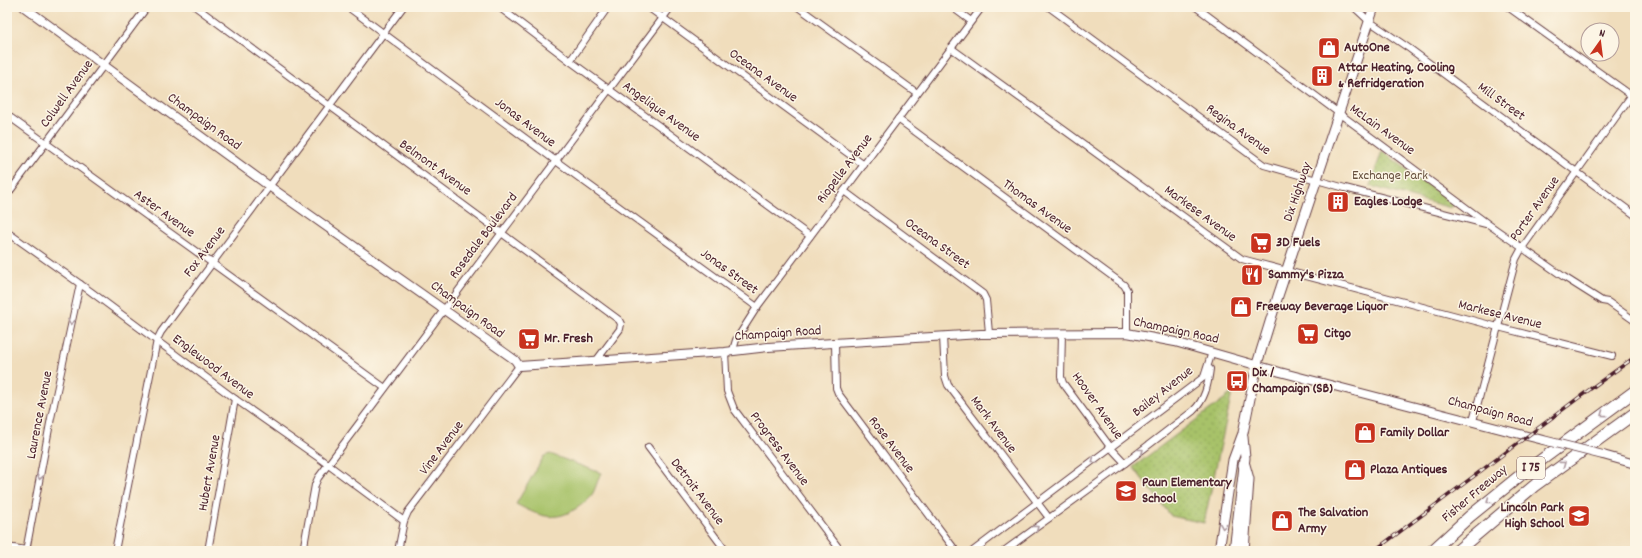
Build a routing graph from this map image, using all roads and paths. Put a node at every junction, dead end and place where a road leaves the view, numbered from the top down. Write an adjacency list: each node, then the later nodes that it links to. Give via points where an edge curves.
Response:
1 (24, 7): 24 (street, Champaign Road)
2 (146, 7): 24 (street, Colwell Avenue)
3 (196, 7): 28 (street, Belmont Avenue)
4 (348, 7): 21 (street, Jonas Avenue)
5 (403, 7): 21 (street, Fox Avenue)
6 (499, 7): 23 (street, Angelique Avenue)
7 (608, 7): 23 (street)
8 (648, 7): 18 (street, Oceana Avenue)
9 (671, 7): 18 (street, Rosedale Boulevard)
10 (798, 7): 26 (street)
11 (952, 7): 19 (street)
12 (982, 7): 19 (street, Riopelle Avenue)
13 (1049, 7): 36 (street, Regina Avenue, via 1264,165)
14 (1196, 7): 29 (street, McLain Avenue)
15 (1354, 7): 20 (street, Mill Street)
16 (1374, 7): 20 (main road, Dix Highway)
17 (1508, 7): 27 (street)
18 (663, 18): 25 (street, Rosedale Boulevard); 34 (street, Oceana Avenue)
19 (971, 21): 22 (street, Riopelle Avenue)
20 (1369, 21): 29 (main road, Dix Highway); 35 (street, Mill Street)
21 (383, 33): 28 (street, Fox Avenue); 33 (street, Jonas Avenue)
22 (952, 48): 26 (street, Riopelle Avenue); 48 (street, Markese Avenue, via 1235,255)
23 (570, 61): 25 (street, Angelique Avenue)
24 (103, 65): 32 (street, Colwell Avenue); 37 (street, Champaign Road)
25 (609, 89): 33 (street, Rosedale Boulevard); 44 (street, Angelique Avenue)
26 (918, 93): 31 (street, Riopelle Avenue)
27 (1633, 97): 35 (street, Porter Avenue)
28 (330, 105): 37 (street, Fox Avenue); 43 (street, Belmont Avenue)
29 (1340, 114): 36 (main road, Dix Highway); 41 (street, McLain Avenue)
30 (7, 115): 32 (street, Aster Avenue)
31 (898, 119): 34 (street, Riopelle Avenue); 56 (street, Thomas Avenue, via 1124,285 1127,290)
32 (46, 144): 39 (street, Colwell Avenue); 47 (street, Aster Avenue)
33 (556, 161): 43 (street, Rosedale Boulevard); 46 (street, Jonas Avenue)
34 (864, 166): 38 (street, Riopelle Avenue)
35 (1576, 172): 40 (street, Mill Street); 45 (street, Porter Avenue)
36 (1317, 180): 41 (street, Regina Avenue); 48 (main road, Dix Highway)
37 (270, 186): 47 (street, Fox Avenue); 51 (street, Champaign Road)
38 (844, 191): 44 (street, Riopelle Avenue); 54 (street, Oceana Street, via 983,294 986,300)
39 (7, 195)
40 (1635, 215)
41 (1488, 224): 45 (street, McLain Avenue)
42 (7, 232): 49 (street, Englewood Avenue)
43 (502, 232): 51 (street, Rosedale Boulevard); 64 (street, Belmont Avenue, via 619,320 620,329)
44 (810, 236): 50 (street, Riopelle Avenue)
45 (1522, 248): 52 (street, McLain Avenue); 53 (street, Porter Avenue, via 1516,259)
46 (688, 257): 50 (street, Jonas Street)
47 (212, 264): 58 (street, Fox Avenue); 67 (street, Aster Avenue)
48 (1286, 271): 53 (street, Markese Avenue); 65 (main road, Dix Highway)
49 (80, 284): 58 (street, Englewood Avenue); 83 (street, Laurence Avenue, one-way to 83)
50 (757, 307): 60 (street, Riopelle Avenue, via 736,340)
51 (444, 310): 66 (street, Champaign Road, via 515,360); 67 (street, Rosedale Boulevard)
52 (1635, 320)
53 (1498, 327): 63 (street, Markese Avenue); 71 (street, Porter Avenue)
54 (989, 333): 55 (street, Champaign Road); 57 (street, Champaign Road)
55 (1062, 333): 56 (street, Champaign Road); 74 (street, Hoover Avenue, via 1063,383)
56 (1127, 333): 62 (street, Champaign Road)
57 (943, 336): 59 (street, Champaign Road); 79 (street, Mark Avenue, via 945,376 948,385)
58 (157, 340): 69 (street, Englewood Avenue); 85 (street, Fox Avenue)
59 (835, 343): 60 (street, Champaign Road); 91 (street, Rose Avenue, via 838,393)
60 (733, 350): 61 (street, Champaign Road)
61 (724, 352): 64 (street, Champaign Road); 90 (street, Progress Avenue, via 727,391 734,409)
62 (1212, 352): 65 (street, Champaign Road); 74 (street, Bailey Avenue, via 1204,377); 75 (street, Bailey Avenue, one-way to 62, via 1199,406 1208,383)
63 (1612, 356)
64 (596, 361): 66 (street, Champaign Road)
65 (1257, 364): 71 (street, Champaign Road); 72 (main road, Dix Highway)
66 (519, 366): 81 (street, Vine Avenue, via 408,512)
67 (385, 388): 77 (street, Rosedale Boulevard)
68 (1635, 391): 97 (highway, Fisher Freeway / I 75, one-way to 97, via 1522,474)
69 (236, 399): 77 (street, Englewood Avenue); 86 (street, Hubert Avenue)
70 (1635, 413): 98 (highway, I 75, one-way to 70, via 1534,486)
71 (1473, 421): 76 (street, Champaign Road, bridge)
72 (1243, 433): 78 (main road, Dix Highway); 94 (main road, Dix Highway, one-way to 94, via 1233,460)
73 (648, 447): 89 (street, Detroit Avenue)
74 (1111, 448): 75 (street, Hoover Avenue); 79 (street, Bailey Avenue, one-way to 79)
75 (1125, 464): 80 (street, Bailey Avenue)
76 (1635, 464)
77 (328, 465): 81 (street, Englewood Avenue); 87 (street, Rosedale Boulevard, via 315,485)
78 (1244, 465): 95 (main road, Dix Highway); 96 (highway, via 1248,479)
79 (1037, 503): 80 (street, Mark Avenue); 92 (street, Bailey Avenue)
80 (1049, 518): 93 (street, Bailey Avenue, one-way to 80)
81 (404, 521): 88 (street, Vine Avenue)
82 (7, 547): 83 (street)
83 (26, 551): 84 (street)
84 (33, 551)
85 (115, 551)
86 (208, 551)
87 (303, 551)
88 (398, 551)
89 (726, 551)
90 (841, 551)
91 (956, 551)
92 (973, 551)
93 (1004, 551)
94 (1219, 551)
95 (1234, 551)
96 (1243, 551)
97 (1432, 551)
98 (1457, 551)

